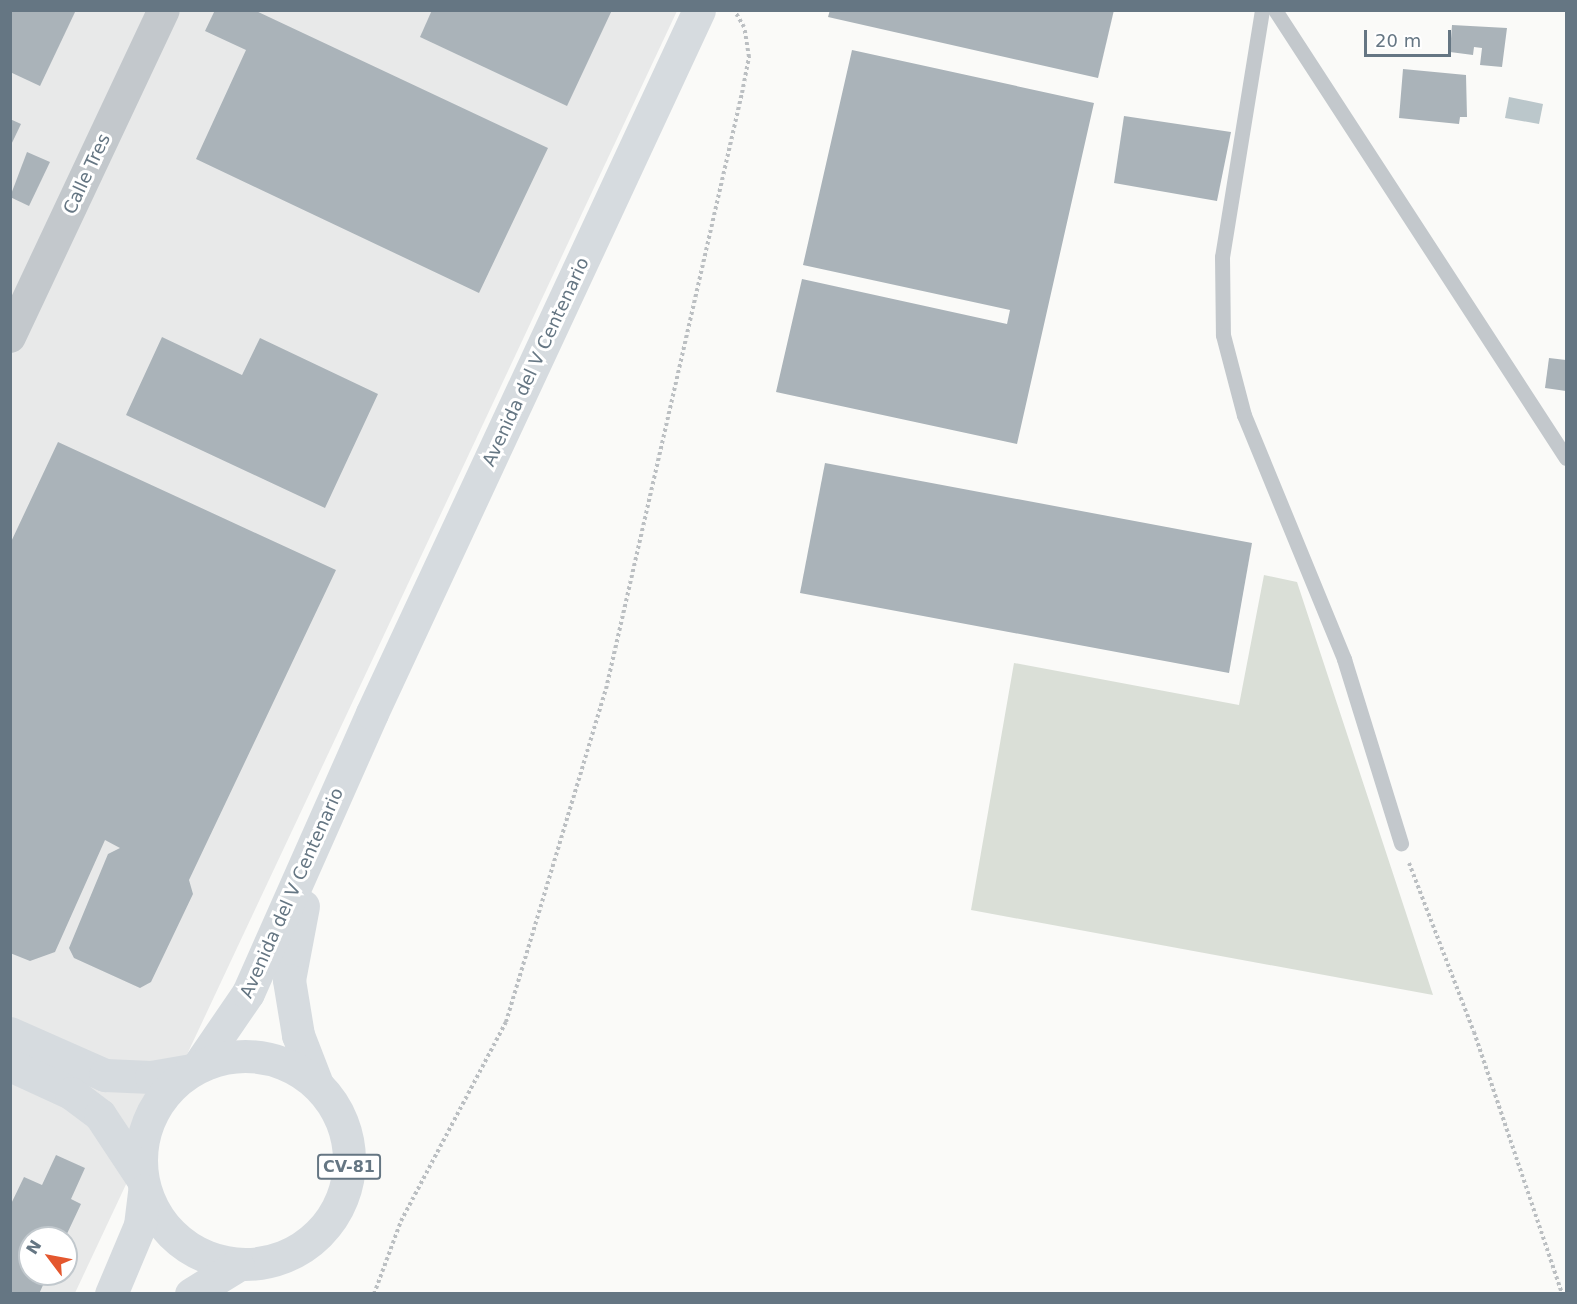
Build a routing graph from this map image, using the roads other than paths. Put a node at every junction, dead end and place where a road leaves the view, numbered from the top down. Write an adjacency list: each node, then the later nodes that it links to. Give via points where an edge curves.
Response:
1 (164, 10): 5 (street, Calle Tres)
2 (699, 10): 7 (main road, Avenida del V Centenario)
3 (1262, 10): 8 (lane, via 1222,257 1223,334 1244,415 1344,659)
4 (1275, 10): 6 (lane)
5 (10, 338)
6 (1566, 458)
7 (372, 713): 11 (main road, Avenida del V Centenario, via 248,993); 12 (main road, Avenida del V Centenario, via 297,923 291,955 298,1035)
8 (1401, 843)
9 (10, 1033): 11 (main road, CV-81, via 105,1075 151,1077)
10 (10, 1065): 13 (main road, CV-81, via 71,1093 100,1115)
11 (195, 1068): 12 (main road, CV-81, via 243,1055 270,1058); 13 (main road, CV-81, via 171,1085 145,1128)
12 (317, 1084): 14 (main road, CV-81, via 336,1109 348,1139 349,1171 341,1202 323,1229 299,1249 270,1262)
13 (143, 1184): 14 (main road, CV-81, via 158,1219 180,1242 207,1258); 15 (main road, CV-81, via 140,1225)
14 (238, 1265): 16 (main road, CV-81)
15 (111, 1293)
16 (191, 1293)

